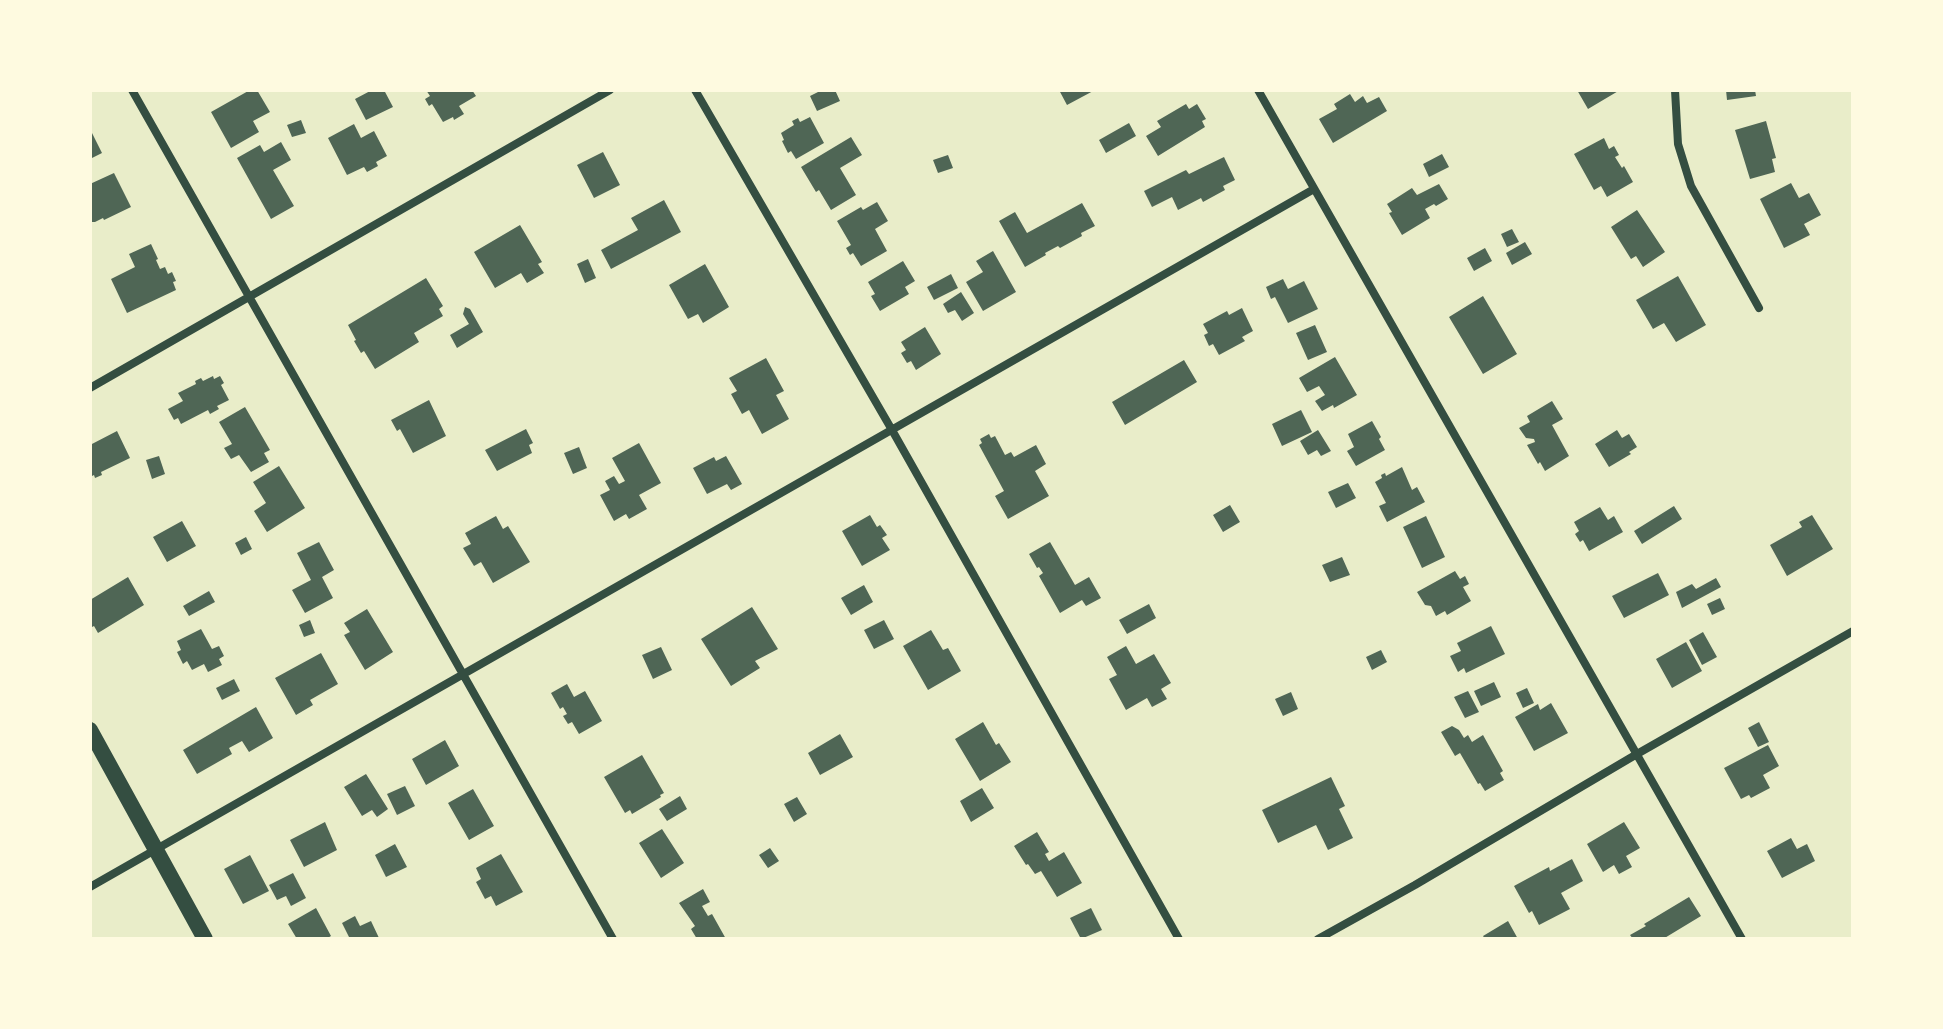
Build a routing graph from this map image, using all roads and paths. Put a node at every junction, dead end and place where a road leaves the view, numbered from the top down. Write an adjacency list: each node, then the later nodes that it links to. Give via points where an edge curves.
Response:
1 (132, 90): 7 (street)
2 (610, 90): 7 (street)
3 (695, 90): 10 (street)
4 (1258, 90): 6 (street)
5 (1675, 90): 8 (street, via 1678,144 1691,186)
6 (1314, 189): 10 (street); 14 (street)
7 (249, 298): 9 (street); 12 (street)
8 (1759, 308)
9 (90, 388)
10 (892, 430): 12 (street); 19 (street)
11 (1853, 631): 14 (street)
12 (462, 675): 15 (street); 18 (street)
13 (90, 730): 15 (main road)
14 (1637, 754): 20 (street); 21 (street)
15 (155, 850): 16 (street); 17 (main road)
16 (90, 887)
17 (205, 939)
18 (613, 939)
19 (1179, 939)
20 (1318, 939)
21 (1742, 939)

